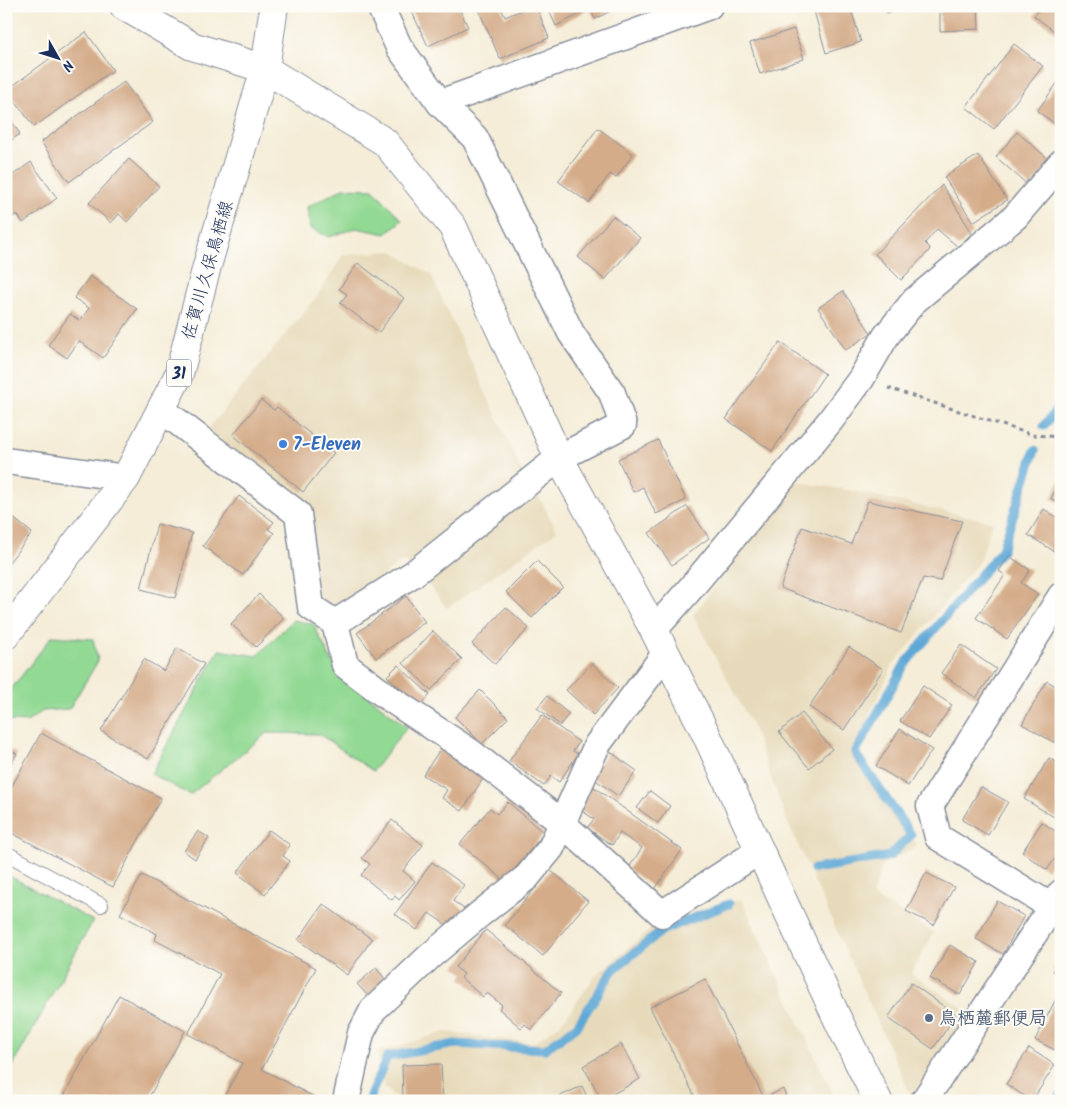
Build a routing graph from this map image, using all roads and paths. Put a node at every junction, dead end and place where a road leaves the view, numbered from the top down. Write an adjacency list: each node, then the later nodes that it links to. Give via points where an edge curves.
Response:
1 (124, 6): 5 (street, via 192,46)
2 (274, 6): 5 (street, 佐賀川久保鳥栖線 / 31)
3 (380, 6): 6 (street, via 399,47)
4 (709, 6): 6 (street)
5 (265, 69): 9 (street, 佐賀川久保鳥栖線 / 31, via 179,374); 11 (street, via 385,142 453,227)
6 (440, 103): 11 (street, via 475,138 571,334 612,393 623,425)
7 (1061, 163): 8 (street, via 1015,217 914,301 886,336)
8 (862, 379): 10 (path, via 1033,435); 17 (street)
9 (161, 410): 13 (street, 佐賀川久保鳥栖線 / 31); 15 (street, via 298,514 311,607)
10 (1061, 437)
11 (559, 458): 15 (street, via 413,574); 17 (street)
12 (6, 461): 13 (street)
13 (126, 478): 16 (street, 佐賀川久保鳥栖線 / 31)
14 (1061, 596): 21 (street, via 930,806 938,837)
15 (335, 624): 18 (street, via 346,665 469,751)
16 (6, 635)
17 (659, 642): 18 (street, via 597,745); 19 (street, via 706,734)
18 (561, 822): 19 (street, via 662,914); 23 (street, via 551,848 527,877 428,957 373,1010 360,1033)
19 (759, 851): 24 (street)
20 (6, 853): 22 (lane)
21 (1056, 900): 25 (street)
22 (101, 905)
23 (346, 1101)
24 (878, 1101)
25 (924, 1101)

